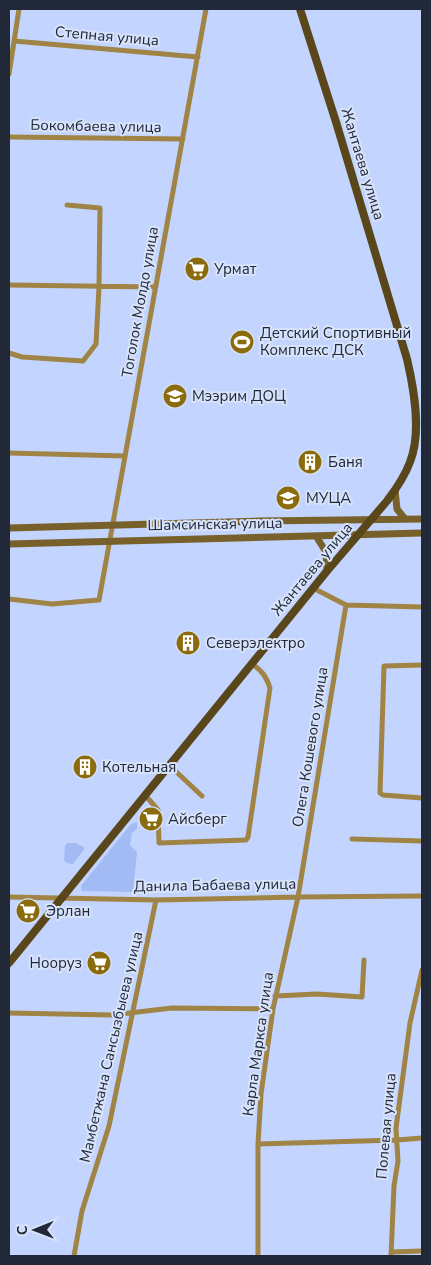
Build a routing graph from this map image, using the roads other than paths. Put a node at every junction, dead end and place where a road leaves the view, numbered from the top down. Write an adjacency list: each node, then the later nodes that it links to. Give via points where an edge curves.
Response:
1 (19, 9): 4 (street)
2 (206, 9): 5 (street, Тоголок Молдо улица)
3 (300, 9): 16 (main road, Жантаева улица, via 408,358 416,398 413,449)
4 (14, 41): 5 (street, Степная улица); 6 (street)
5 (198, 56): 8 (street, Тоголок Молдо улица)
6 (9, 74)
7 (9, 137): 8 (street, Бокомбаева улица)
8 (183, 139): 12 (street, Тоголок Молдо улица)
9 (67, 205): 11 (street, via 100,208)
10 (9, 285): 11 (street)
11 (100, 287): 12 (street); 13 (street, via 96,344 83,361 22,357)
12 (156, 287): 15 (street, Тоголок Молдо улица)
13 (9, 352)
14 (9, 453): 15 (street)
15 (125, 456): 20 (street, Тоголок Молдо улица)
16 (396, 490): 18 (main road, via 397,509); 19 (main road, Жантаева улица)
17 (422, 518): 18 (main road, Шамсинская улица)
18 (405, 519): 19 (main road, Шамсинская улица)
19 (371, 520): 20 (main road, Шамсинская улица); 23 (main road, Жантаева улица)
20 (113, 525): 21 (main road, Шамсинская улица); 25 (street, Тоголок Молдо улица)
21 (9, 528)
22 (422, 533): 23 (main road, Шамсинская улица)
23 (359, 534): 24 (main road, Шамсинская улица); 27 (main road, Жантаева улица)
24 (316, 536): 25 (main road, Шамсинская улица); 27 (main road, via 326,552)
25 (110, 541): 26 (main road, Шамсинская улица); 29 (street, Тоголок Молдо улица, via 99,600 52,604)
26 (9, 544)
27 (327, 571): 28 (main road, Жантаева улица)
28 (313, 588): 30 (street); 32 (main road, Жантаева улица)
29 (9, 599)
30 (346, 605): 31 (street); 40 (street, Олега Кошевого улица)
31 (422, 607)
32 (252, 664): 34 (main road, Жантаева улица); 35 (street, via 262,670 270,688 246,840 159,842 158,810)
33 (422, 665): 37 (street, via 384,666 380,793)
34 (169, 765): 35 (main road, Жантаева улица); 36 (street)
35 (145, 795): 43 (main road, Жантаева улица)
36 (202, 796)
37 (422, 798)
38 (352, 840): 39 (street)
39 (422, 841)
40 (298, 895): 41 (street, Данила Бабаева улица); 44 (street, Данила Бабаева улица); 48 (street, Карла Маркса улица)
41 (422, 896)
42 (9, 897): 43 (street, Данила Бабаева улица)
43 (61, 898): 44 (street, Данила Бабаева улица); 46 (main road, Жантаева улица)
44 (156, 900): 51 (street, Мамбетжана Сансызбыева улица)
45 (364, 960): 48 (street, via 362,997)
46 (9, 963)
47 (422, 970): 53 (street, Полевая улица, via 406,1049)
48 (276, 996): 49 (street, Карла Маркса улица)
49 (273, 1009): 51 (street, via 172,1008); 54 (street, Карла Маркса улица, via 261,1094)
50 (9, 1013): 51 (street)
51 (131, 1013): 57 (street, Мамбетжана Сансызбыева улица, via 109,1126 82,1211)
52 (422, 1138): 53 (street)
53 (397, 1140): 54 (street); 56 (street, Полевая улица)
54 (258, 1144): 58 (street, Карла Маркса улица)
55 (422, 1251): 56 (street)
56 (391, 1254)
57 (74, 1256)
58 (258, 1256)

